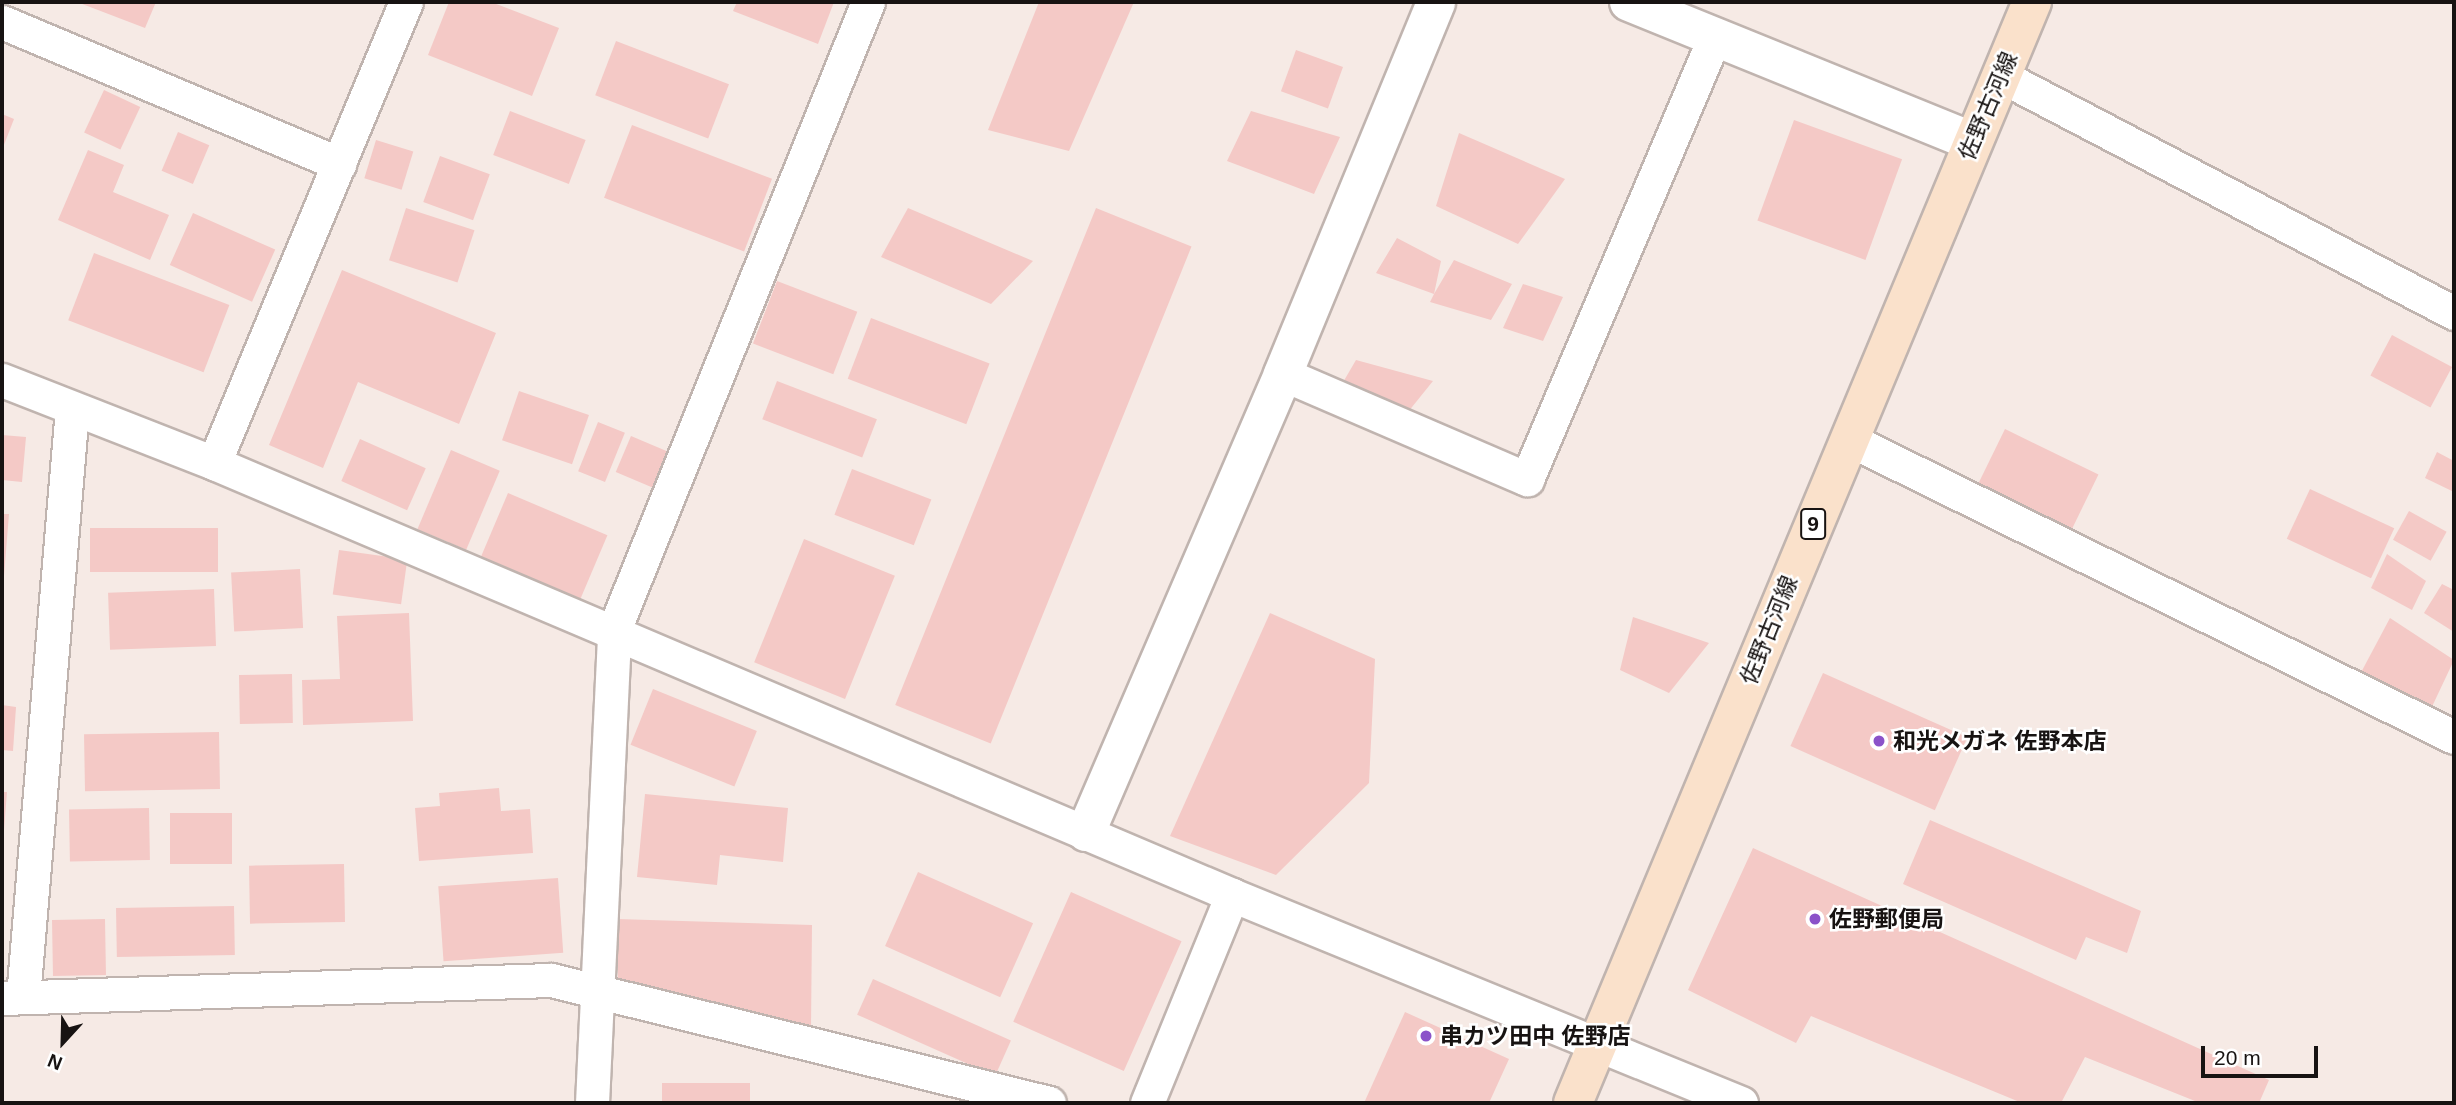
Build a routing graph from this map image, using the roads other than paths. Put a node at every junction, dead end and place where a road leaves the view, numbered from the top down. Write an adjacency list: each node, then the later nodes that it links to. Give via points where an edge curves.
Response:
1 (406, 2): 10 (street)
2 (868, 2): 17 (street)
3 (1436, 2): 12 (street)
4 (1629, 2): 7 (street)
5 (2032, 2): 8 (main road, 佐野古河線 / 9)
6 (2, 22): 10 (street)
7 (1715, 37): 9 (street); 12 (street, via 1527,478)
8 (2001, 76): 9 (main road, 佐野古河線 / 9); 11 (street)
9 (1973, 142): 15 (main road, 佐野古河線 / 9)
10 (338, 164): 16 (street)
11 (2454, 313)
12 (1283, 374): 19 (street)
13 (2, 380): 14 (street)
14 (72, 409): 16 (street); 22 (street)
15 (1848, 439): 18 (street); 23 (main road, 佐野古河線 / 9)
16 (214, 463): 17 (street)
17 (614, 630): 19 (street); 21 (street)
18 (2454, 737)
19 (1086, 832): 20 (street)
20 (1232, 895): 23 (street); 27 (street)
21 (598, 992): 22 (street, via 551,981); 25 (street); 26 (street)
22 (12, 997)
23 (1597, 1046): 24 (street); 28 (main road, 佐野古河線 / 9)
24 (1701, 1096): 29 (street)
25 (592, 1103)
26 (1049, 1103)
27 (1147, 1103)
28 (1573, 1103)
29 (1741, 1103)

